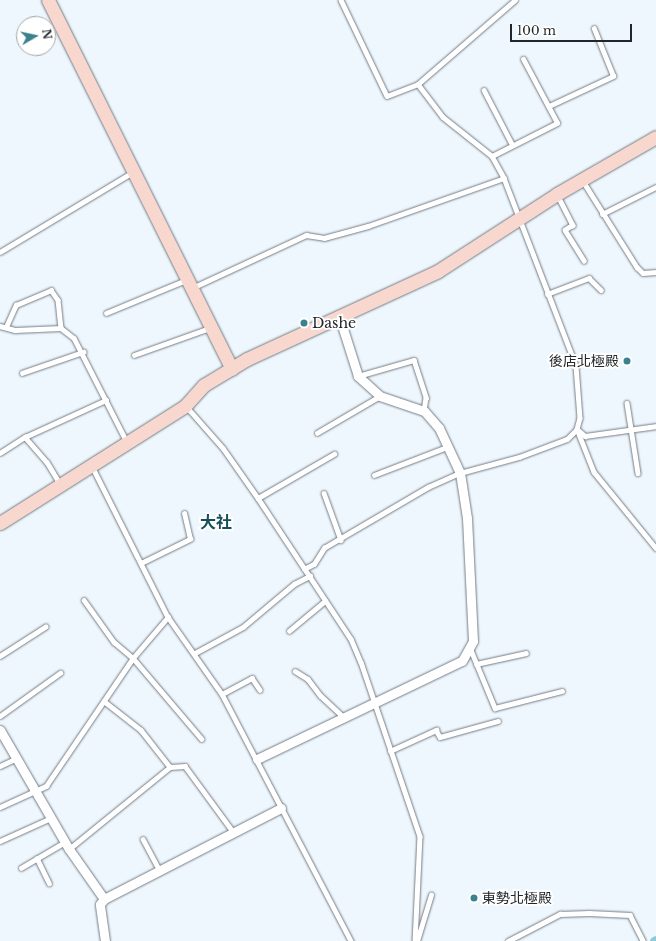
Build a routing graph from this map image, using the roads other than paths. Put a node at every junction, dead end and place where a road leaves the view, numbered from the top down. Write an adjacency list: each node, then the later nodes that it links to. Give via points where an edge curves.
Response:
1 (48, 0): 12 (street)
2 (341, 0): 6 (lane, via 387,96)
3 (515, 0): 6 (lane)
4 (594, 29): 8 (lane, via 613,76)
5 (523, 59): 8 (lane)
6 (418, 84): 11 (lane, via 443,117)
7 (484, 90): 10 (lane)
8 (549, 106): 10 (lane, via 557,123)
9 (656, 137): 14 (street)
10 (512, 144): 11 (lane)
11 (492, 156): 13 (lane)
12 (134, 171): 19 (lane); 22 (street)
13 (504, 178): 18 (lane); 22 (lane, via 368,226 324,238 306,235)
14 (583, 181): 16 (street); 17 (lane)
15 (656, 187): 17 (lane)
16 (558, 194): 18 (street); 20 (lane, via 573,225 565,230)
17 (602, 214): 21 (lane, via 637,267 643,273)
18 (522, 217): 24 (lane, via 534,262); 26 (street, via 438,271)
19 (0, 252)
20 (584, 260)
21 (656, 272)
22 (190, 283): 25 (lane); 30 (street)
23 (601, 290): 24 (lane, via 589,278)
24 (547, 294): 42 (lane, via 576,366 580,418)
25 (106, 313)
26 (339, 316): 33 (street); 35 (street)
27 (0, 326): 28 (lane)
28 (6, 327): 29 (lane); 29 (lane, via 16,305 51,290 58,300)
29 (61, 328): 31 (lane)
30 (211, 328): 32 (lane); 33 (street)
31 (83, 352): 34 (lane); 37 (lane)
32 (134, 355)
33 (232, 369): 39 (street, via 200,389)
34 (22, 373)
35 (358, 376): 36 (street); 40 (lane, via 414,360 426,398)
36 (380, 396): 40 (street); 44 (lane)
37 (106, 400): 45 (lane); 46 (lane)
38 (627, 403): 43 (lane)
39 (185, 406): 46 (street); 56 (lane, via 224,448)
40 (424, 411): 47 (street, via 439,428)
41 (656, 426): 43 (lane)
42 (577, 429): 43 (lane, via 585,436); 51 (lane, via 567,438 540,449); 60 (lane, via 594,472)
43 (633, 429): 52 (lane)
44 (317, 433)
45 (25, 437): 48 (lane); 54 (lane, via 47,462)
46 (126, 440): 50 (street)
47 (447, 446): 51 (street); 53 (lane)
48 (0, 453)
49 (334, 454): 56 (lane)
50 (90, 462): 54 (street); 61 (lane)
51 (460, 473): 59 (lane, via 428,487); 69 (street, via 470,558)
52 (638, 473)
53 (374, 475)
54 (59, 482): 58 (street)
55 (324, 493): 59 (lane)
56 (258, 498): 62 (lane)
57 (184, 514): 61 (lane, via 190,539)
58 (0, 523)
59 (341, 540): 62 (lane, via 324,548 314,564)
60 (656, 548)
61 (141, 563): 66 (lane)
62 (304, 569): 63 (lane)
63 (310, 576): 65 (lane); 70 (lane, via 294,584 244,627)
64 (84, 600): 73 (lane, via 114,642)
65 (325, 601): 68 (lane); 81 (lane, via 351,640)
66 (168, 617): 70 (lane); 73 (lane)
67 (45, 627): 72 (lane)
68 (289, 632)
69 (471, 650): 74 (lane); 81 (street, via 462,661)
70 (195, 653): 79 (lane)
71 (526, 653): 74 (lane)
72 (0, 656)
73 (133, 658): 80 (lane); 86 (lane)
74 (476, 664): 78 (lane, via 495,708)
75 (295, 671): 83 (lane, via 308,679 321,696)
76 (60, 672): 82 (lane)
77 (260, 690): 79 (lane, via 252,678)
78 (562, 691)
79 (222, 694): 89 (lane)
80 (104, 701): 91 (lane, via 141,730); 92 (lane, via 46,786)
81 (374, 704): 83 (street); 87 (lane)
82 (0, 716)
83 (346, 718): 89 (street)
84 (498, 721): 87 (lane, via 440,737 436,730)
85 (0, 730): 88 (street)
86 (202, 739)
87 (390, 751): 108 (lane, via 420,836)
88 (17, 758): 90 (lane); 92 (street)
89 (257, 759): 94 (lane)
90 (0, 766)
91 (170, 767): 96 (lane, via 185,766); 99 (lane)
92 (36, 794): 93 (lane); 95 (street)
93 (0, 807)
94 (281, 808): 96 (street); 107 (lane)
95 (51, 818): 98 (lane); 99 (street)
96 (234, 833): 102 (street)
97 (143, 839): 102 (lane)
98 (0, 841)
99 (67, 845): 100 (lane); 105 (street)
100 (37, 858): 101 (lane); 103 (lane)
101 (21, 868)
102 (159, 869): 105 (street)
103 (49, 883)
104 (431, 895): 108 (lane)
105 (104, 899): 106 (street, via 100,904)
106 (105, 941)
107 (351, 941)
108 (416, 941)
109 (508, 941): 110 (lane, via 560,914 589,913 630,915)
110 (643, 941)

